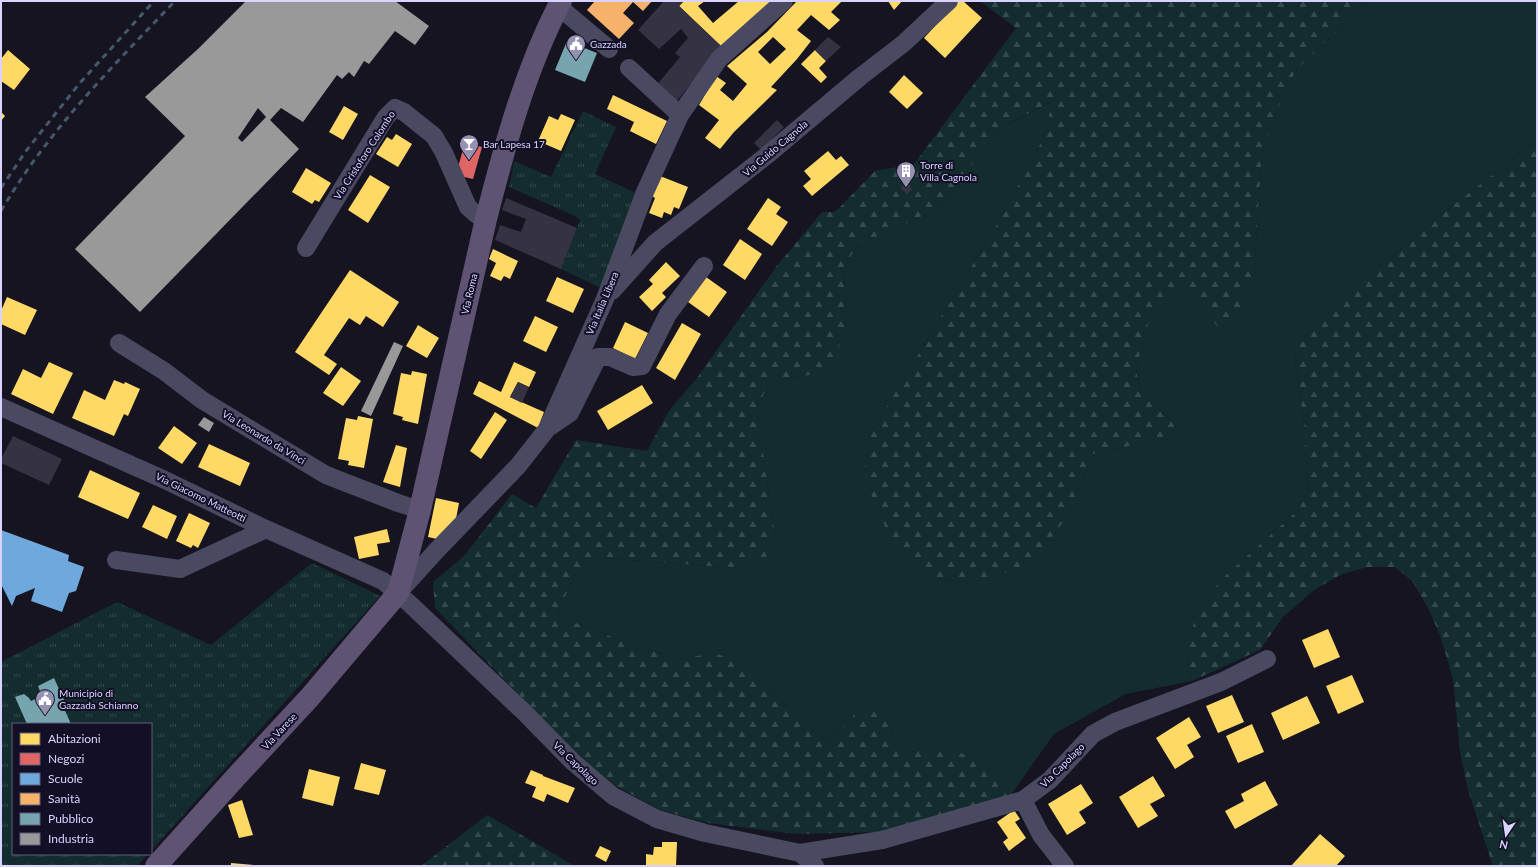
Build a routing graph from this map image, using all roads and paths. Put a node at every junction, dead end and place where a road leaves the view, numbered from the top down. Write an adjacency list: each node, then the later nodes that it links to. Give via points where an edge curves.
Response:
1 (949, 1): 10 (street, Via Guido Cagnola, via 904,44 655,243)
2 (559, 4): 4 (street); 7 (main road, Via Roma, via 529,72)
3 (781, 4): 6 (street, Via Italia Libera, via 719,59)
4 (610, 49)
5 (629, 68): 6 (street)
6 (680, 115): 10 (street, Via Italia Libera, via 645,192)
7 (486, 219): 8 (street, Via Cristoforo Colombo, via 468,207 434,136 395,108 386,117); 14 (main road, Via Roma)
8 (306, 248)
9 (704, 266): 13 (street, via 668,314 642,366 633,367 610,357 598,357 570,413)
10 (605, 299): 13 (street, Via Italia Libera)
11 (120, 344): 14 (street, Via Leonardo da Vinci, via 164,371 202,400 326,475)
12 (1, 407): 15 (street, Via Giacomo Matteotti)
13 (547, 429): 17 (street, Via Italia Libera, via 518,466)
14 (420, 510): 17 (main road, Via Roma)
15 (266, 528): 16 (street, via 180,568); 17 (street, Via Giacomo Matteotti, via 383,581)
16 (116, 560)
17 (398, 593): 20 (street, Via Capolago, via 573,762 613,796 657,819 705,833); 21 (main road, Via Varese, via 310,697)
18 (1267, 659): 19 (street, Via Capolago, via 1221,682 1115,722 1093,734 1050,780)
19 (1023, 800): 20 (street, Via Capolago, via 882,840); 23 (street, via 1041,835)
20 (800, 853): 22 (street, Via Capolago)
21 (156, 866)
22 (815, 866)
23 (1065, 866)

